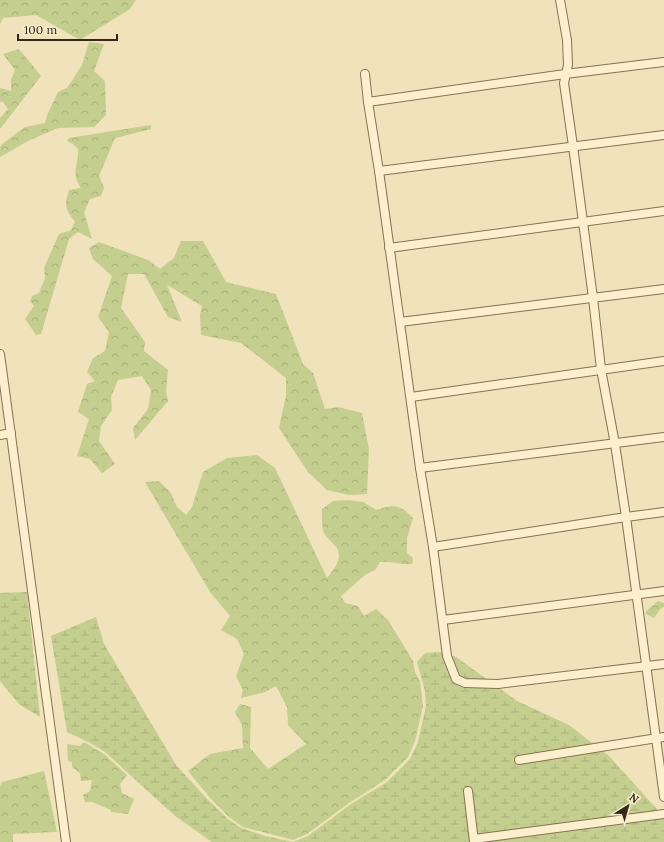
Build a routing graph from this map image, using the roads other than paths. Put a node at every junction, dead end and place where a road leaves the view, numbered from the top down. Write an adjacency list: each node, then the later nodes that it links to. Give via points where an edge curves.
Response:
1 (560, 0): 4 (street, via 567,40 568,65)
2 (664, 62): 4 (street)
3 (365, 74): 5 (street)
4 (565, 74): 5 (street); 7 (street)
5 (368, 102): 8 (street)
6 (664, 135): 7 (street)
7 (573, 146): 8 (street); 10 (street)
8 (379, 171): 11 (street)
9 (664, 211): 10 (street)
10 (582, 221): 11 (street); 13 (street)
11 (389, 248): 14 (street)
12 (664, 289): 13 (street)
13 (593, 298): 14 (street); 17 (street)
14 (400, 322): 18 (street)
15 (0, 354): 19 (street)
16 (664, 361): 17 (street)
17 (601, 369): 18 (street); 22 (street)
18 (410, 397): 23 (street)
19 (11, 433): 20 (street); 38 (street)
20 (0, 435)
21 (664, 437): 22 (street)
22 (615, 444): 23 (street); 25 (street)
23 (420, 468): 26 (street)
24 (664, 512): 25 (street)
25 (626, 517): 26 (street); 28 (street)
26 (433, 547): 29 (street)
27 (664, 591): 28 (street)
28 (636, 595): 29 (street); 31 (street)
29 (443, 620): 31 (street, via 447,656 452,671 456,679 465,683 498,684)
30 (664, 664): 31 (street)
31 (645, 667): 32 (street)
32 (660, 738): 33 (street); 35 (street)
33 (519, 760)
34 (468, 791): 37 (street)
35 (664, 798)
36 (664, 814): 37 (street)
37 (474, 840)
38 (66, 842)

